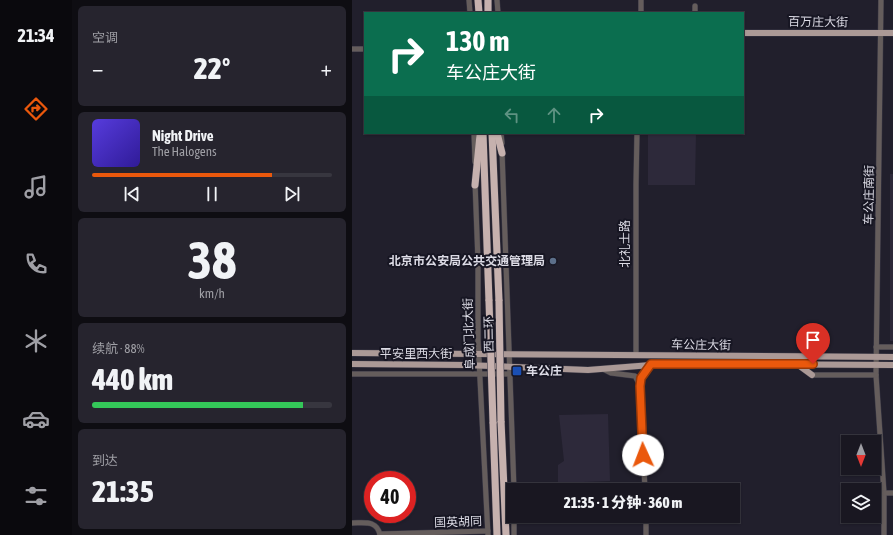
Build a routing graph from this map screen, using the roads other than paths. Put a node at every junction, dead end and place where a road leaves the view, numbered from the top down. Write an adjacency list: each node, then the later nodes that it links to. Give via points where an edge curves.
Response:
1 (469, 0): 8 (street)
2 (478, 0): 9 (highway)
3 (488, 0): 10 (highway)
4 (497, 0): 11 (street)
5 (641, 0): 12 (street)
6 (881, 0): 16 (street, 车公庄南街)
7 (695, 6): 13 (street)
8 (470, 12)
9 (479, 12)
10 (488, 12)
11 (498, 12)
12 (641, 12)
13 (695, 12)
14 (744, 32): 16 (main road, 百万庄大街)
15 (893, 33): 16 (main road, 百万庄大街)
16 (880, 34): 28 (street, 车公庄南街)
17 (352, 49): 18 (street)
18 (364, 49)
19 (474, 134): 27 (street, 阜成门北大街)
20 (480, 134): 27 (highway)
21 (483, 134): 58 (highway, 西二环, bridge)
22 (492, 134): 59 (highway, 西二环, bridge)
23 (497, 134): 26 (highway)
24 (501, 134): 26 (street)
25 (637, 134): 33 (street, 北礼士路)
26 (502, 153): 32 (street)
27 (475, 185): 31 (street, 阜成门北大街)
28 (876, 347): 29 (street); 34 (street, 车公庄南街)
29 (893, 347)
30 (352, 353): 31 (main road, 平安里西大街)
31 (479, 354): 32 (main road, 平安里西大街); 41 (street, 阜成门北大街)
32 (510, 354): 33 (main road, 车公庄大街); 43 (street)
33 (636, 355): 34 (main road, 车公庄大街)
34 (876, 357): 35 (main road, 车公庄大街); 39 (street, 车公庄南街)
35 (893, 357)
36 (352, 364): 41 (main road, 平安里西大街)
37 (651, 364): 38 (main road, 车公庄大街); 42 (main road, 车公庄大街); 48 (street, via 641,378)
38 (797, 364): 39 (main road, 车公庄大街); 46 (main road)
39 (876, 364): 40 (main road, 车公庄大街); 47 (street, 车公庄南街)
40 (893, 365)
41 (480, 366): 43 (main road, 平安里西大街); 45 (street, 阜成门北大街)
42 (605, 370): 43 (main road, 车公庄大街); 48 (street, via 635,376)
43 (510, 371): 45 (street); 49 (street)
44 (352, 374): 45 (street)
45 (480, 374): 56 (street, 阜成门北大街)
46 (812, 375): 47 (street)
47 (876, 375): 51 (street, 车公庄南街)
48 (640, 386): 50 (street)
49 (514, 483)
50 (645, 483)
51 (884, 492): 52 (street); 62 (street, 车公庄南街)
52 (893, 493)
53 (352, 523): 57 (street, via 372,522)
54 (514, 523): 60 (street)
55 (646, 523): 61 (street)
56 (488, 533): 57 (street, 国英胡同)
57 (380, 535)
58 (497, 535)
59 (506, 535)
60 (514, 535)
61 (646, 535)
62 (884, 535)

